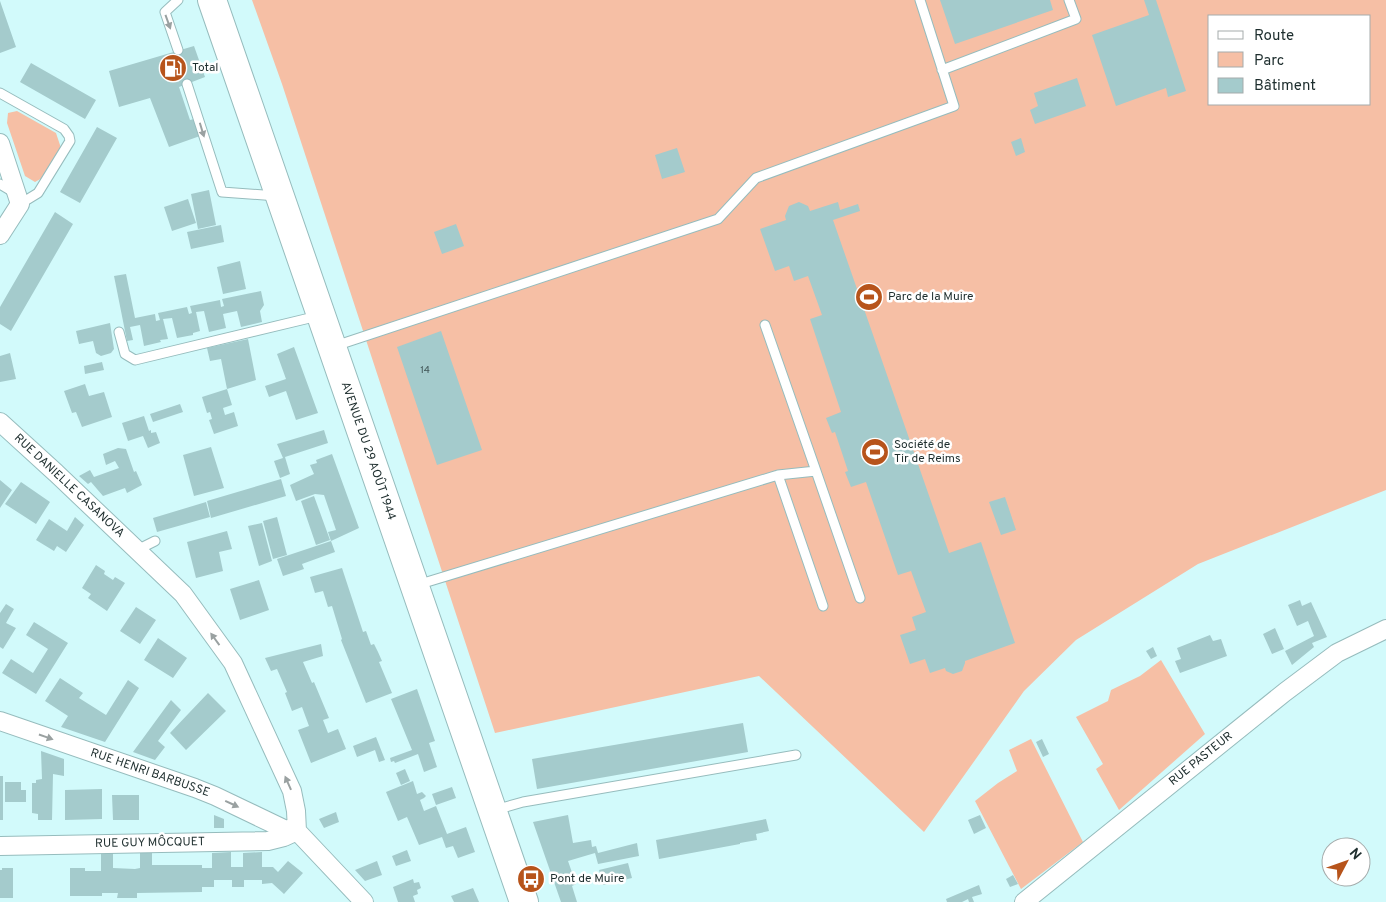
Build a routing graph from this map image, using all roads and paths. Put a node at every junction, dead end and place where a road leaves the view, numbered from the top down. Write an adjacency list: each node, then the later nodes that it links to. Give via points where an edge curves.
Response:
1 (178, 0): 5 (lane, one-way to 5, via 165,12)
2 (212, 0): 11 (main road, AVENUE DU 29 AOÛT 1944)
3 (920, 0): 6 (lane)
4 (1069, 0): 6 (lane, via 1076,19)
5 (178, 50)
6 (942, 70): 17 (lane, via 954,106 756,178 718,219)
7 (187, 84): 11 (lane, one-way to 11, via 222,192)
8 (0, 93): 12 (lane, via 64,129 70,141 38,193)
9 (0, 143): 12 (street)
10 (0, 184): 12 (lane)
11 (280, 196): 14 (main road, AVENUE DU 29 AOÛT 1944)
12 (19, 199): 13 (street)
13 (0, 235)
14 (321, 315): 16 (lane, via 134,360 126,354); 17 (main road, AVENUE DU 29 AOÛT 1944)
15 (764, 324): 19 (lane)
16 (119, 332)
17 (332, 347): 23 (main road, AVENUE DU 29 AOÛT 1944)
18 (0, 422): 22 (street, RUE DANIELLE CASANOVA)
19 (816, 471): 20 (lane); 24 (lane)
20 (778, 475): 23 (lane); 25 (lane)
21 (155, 541): 22 (lane)
22 (137, 550): 30 (street, RUE DANIELLE CASANOVA, one-way to 22, via 292,791 233,664 183,594)
23 (415, 586): 29 (main road, AVENUE DU 29 AOÛT 1944)
24 (860, 598)
25 (823, 606)
26 (1386, 629): 34 (street, RUE PASTEUR, via 1337,653 1285,692)
27 (0, 721): 30 (street, RUE HENRI BARBUSSE, one-way to 30, via 195,788)
28 (796, 755): 29 (lane, via 523,802)
29 (493, 811): 33 (main road, AVENUE DU 29 AOÛT 1944)
30 (297, 831): 31 (street, RUE GUY MÔCQUET, via 268,841); 32 (street)
31 (0, 846)
32 (364, 902)
33 (524, 902)
34 (1024, 902)

